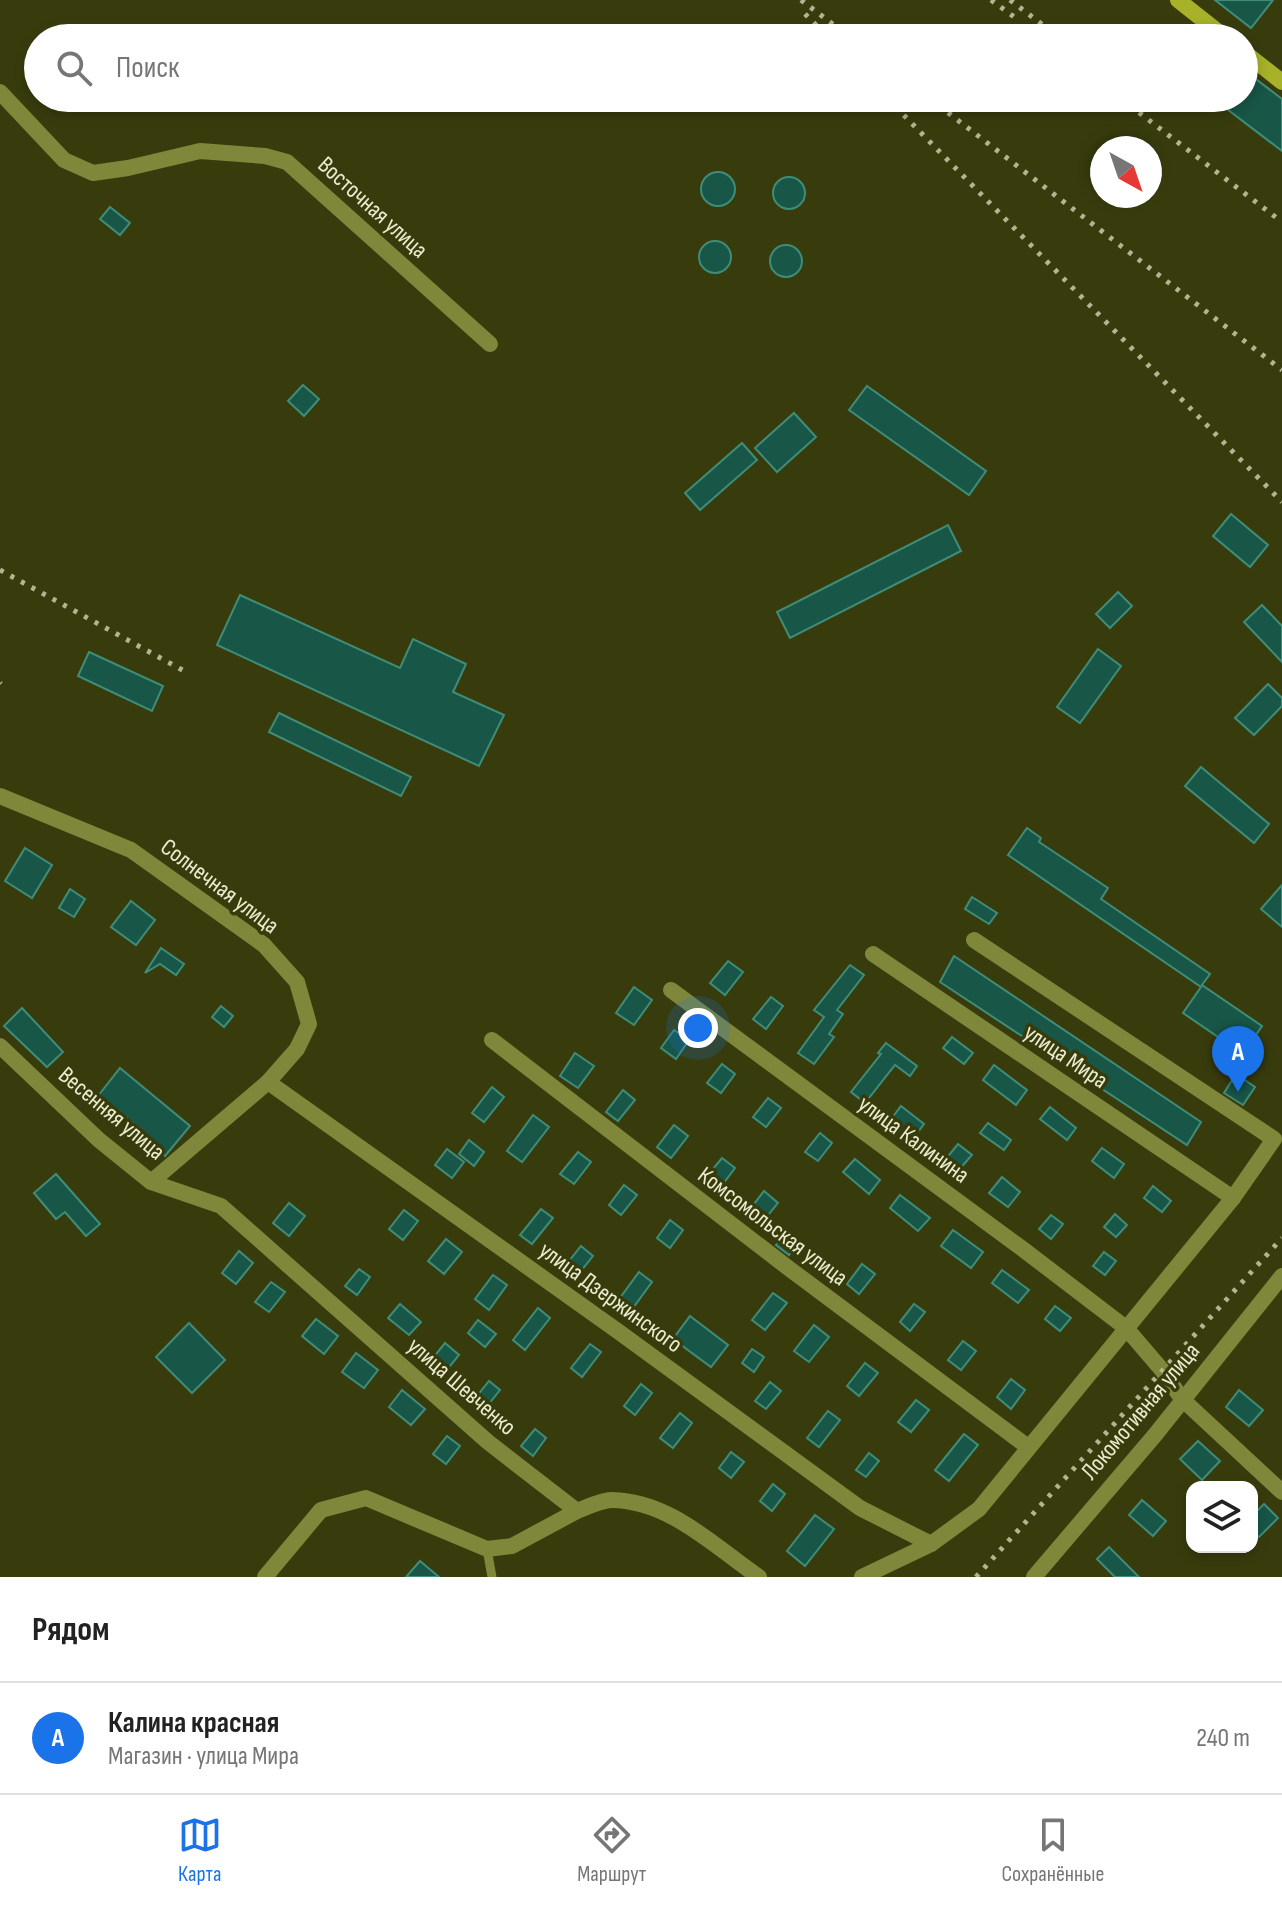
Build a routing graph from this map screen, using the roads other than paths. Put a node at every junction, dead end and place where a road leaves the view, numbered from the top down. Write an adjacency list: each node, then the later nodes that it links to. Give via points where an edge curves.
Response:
1 (1178, 0): 2 (street)
2 (1208, 24)
3 (1258, 63): 4 (street)
4 (1282, 82)
5 (0, 92): 6 (street, Восточная улица, via 64,160 93,173 200,151 287,162)
6 (490, 344)
7 (0, 796): 13 (street, Солнечная улица, via 131,850 264,945 297,982 309,1024 297,1049)
8 (974, 940): 15 (street, via 1274,1139)
9 (873, 954): 15 (street, улица Мира)
10 (671, 990): 17 (street, улица Калинина)
11 (492, 1040): 19 (street, Комсомольская улица)
12 (0, 1046): 14 (street, Весенняя улица)
13 (268, 1082): 14 (street, Весенняя улица); 22 (street, улица Дзержинского, via 860,1508)
14 (151, 1182): 21 (street, улица Шевченко, via 221,1206 488,1442)
15 (1233, 1198): 17 (street)
16 (1282, 1276): 18 (street, Локомотивная улица)
17 (1126, 1328): 18 (street, улица Калинина); 19 (street)
18 (1182, 1399): 20 (street, улица Калинина); 28 (street, Локомотивная улица)
19 (1028, 1447): 22 (street, via 979,1509)
20 (1282, 1492)
21 (577, 1511): 23 (street, via 512,1546); 26 (street, via 610,1500 649,1505 691,1527)
22 (931, 1544): 27 (street)
23 (487, 1549): 24 (street, via 366,1498 321,1510); 25 (lane)
24 (265, 1577)
25 (492, 1577)
26 (759, 1577)
27 (862, 1577)
28 (1034, 1577)

